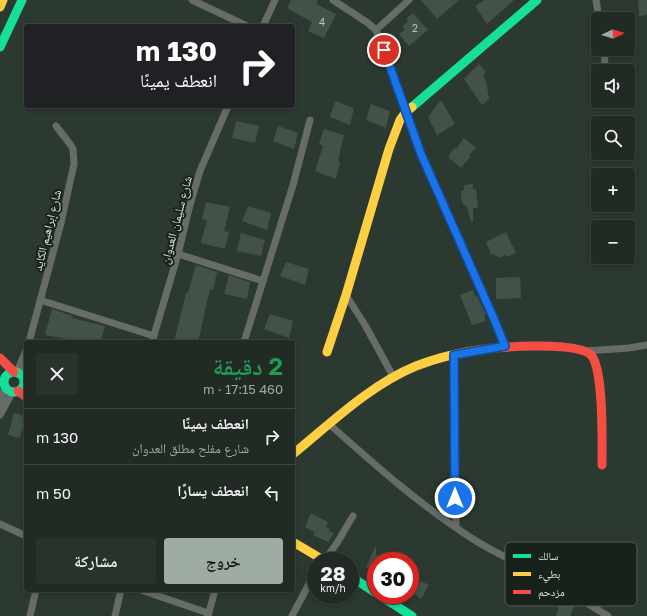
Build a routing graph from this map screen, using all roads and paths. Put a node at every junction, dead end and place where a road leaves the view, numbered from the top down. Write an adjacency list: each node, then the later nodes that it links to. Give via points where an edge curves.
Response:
1 (3, 0): 9 (street)
2 (22, 0): 14 (street)
3 (192, 0): 11 (street)
4 (275, 0): 12 (street)
5 (333, 0): 13 (street)
6 (409, 0): 13 (street)
7 (537, 0): 16 (street)
8 (596, 0): 10 (street)
9 (0, 8)
10 (598, 12)
11 (243, 24)
12 (264, 24)
13 (376, 30): 16 (street)
14 (0, 47)
15 (227, 108): 19 (street, شارع سليمان العدوان, via 200,170)
16 (405, 113): 21 (street, via 389,149); 27 (street)
17 (310, 120): 20 (street)
18 (56, 126): 22 (street, شارع إبراهيم الكايد, via 73,149 74,164)
19 (178, 254): 20 (street); 23 (street, شارع سليمان العدوان)
20 (263, 281): 25 (street)
21 (346, 295): 29 (street); 34 (street)
22 (40, 300): 23 (street); 24 (street, شارع إبراهيم الكايد)
23 (153, 339)
24 (30, 340)
25 (245, 340)
26 (647, 345): 28 (street)
27 (505, 346): 28 (street); 30 (street)
28 (585, 351): 42 (street, via 595,360 598,369)
29 (327, 352)
30 (454, 355): 34 (street, via 428,362); 45 (street)
31 (0, 358): 33 (street)
32 (24, 361): 33 (street)
33 (21, 378): 35 (street, via 8,374); 36 (street, via 22,387)
34 (394, 378): 40 (street)
35 (3, 380): 36 (street, via 8,390); 38 (street)
36 (16, 391): 37 (street); 39 (street)
37 (24, 397)
38 (0, 404)
39 (0, 415)
40 (329, 424): 41 (street); 45 (street, via 414,497)
41 (295, 452)
42 (602, 465)
43 (353, 516): 49 (street)
44 (0, 524): 46 (street)
45 (456, 527): 50 (street)
46 (24, 535)
47 (295, 543): 48 (street)
48 (309, 552)
49 (330, 552)
50 (505, 558)
51 (307, 588): 62 (street)
52 (36, 592): 60 (street)
53 (121, 592): 61 (street)
54 (147, 592): 58 (street)
55 (214, 592): 58 (street)
56 (392, 604): 59 (street)
57 (591, 606): 63 (street)
58 (208, 614)
59 (407, 615)
60 (30, 616)
61 (115, 616)
62 (292, 616)
63 (608, 616)

